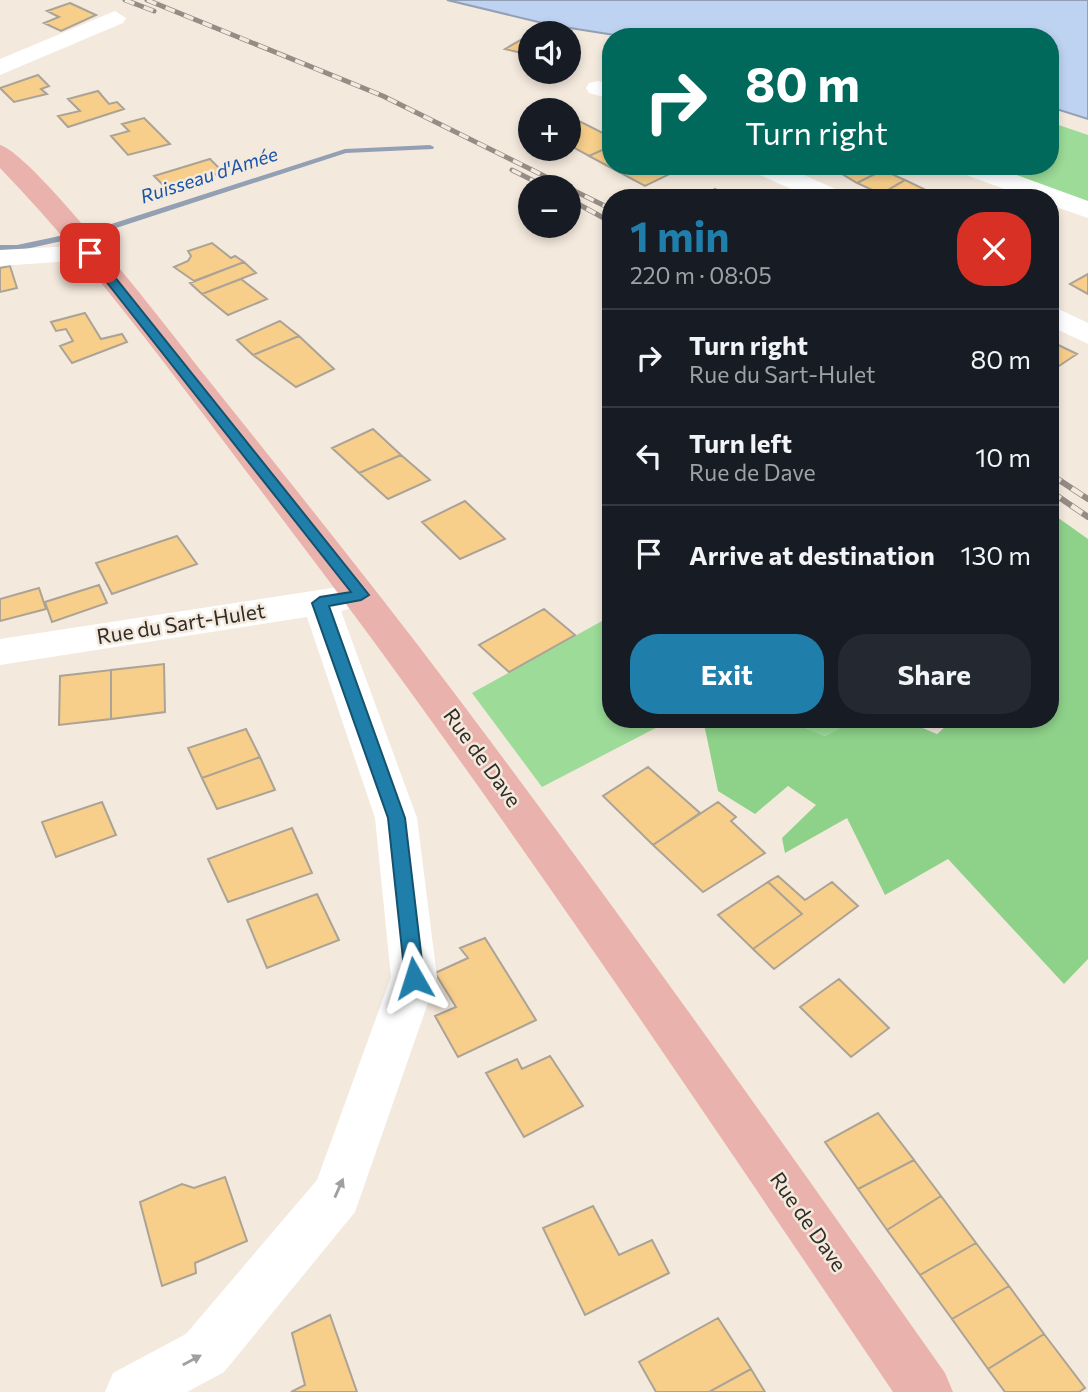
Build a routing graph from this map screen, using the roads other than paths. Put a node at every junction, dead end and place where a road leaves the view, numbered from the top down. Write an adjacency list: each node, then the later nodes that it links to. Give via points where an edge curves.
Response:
1 (115, 18): 2 (street)
2 (0, 68)
3 (2, 156): 10 (main road, Rue de Dave)
4 (782, 175): 6 (street)
5 (992, 175): 7 (street)
6 (813, 189)
7 (1030, 189)
8 (1059, 199): 9 (street)
9 (1088, 210)
10 (90, 253): 11 (street); 14 (main road, Rue de Dave)
11 (0, 258)
12 (1059, 319): 13 (street)
13 (1088, 335)
14 (341, 599): 15 (street, Rue du Sart-Hulet); 16 (street, one-way to 14, via 205,1353 337,1195 414,978 396,818); 17 (main road, Rue de Dave, via 520,810)
15 (0, 652)
16 (132, 1392)
17 (926, 1392)

